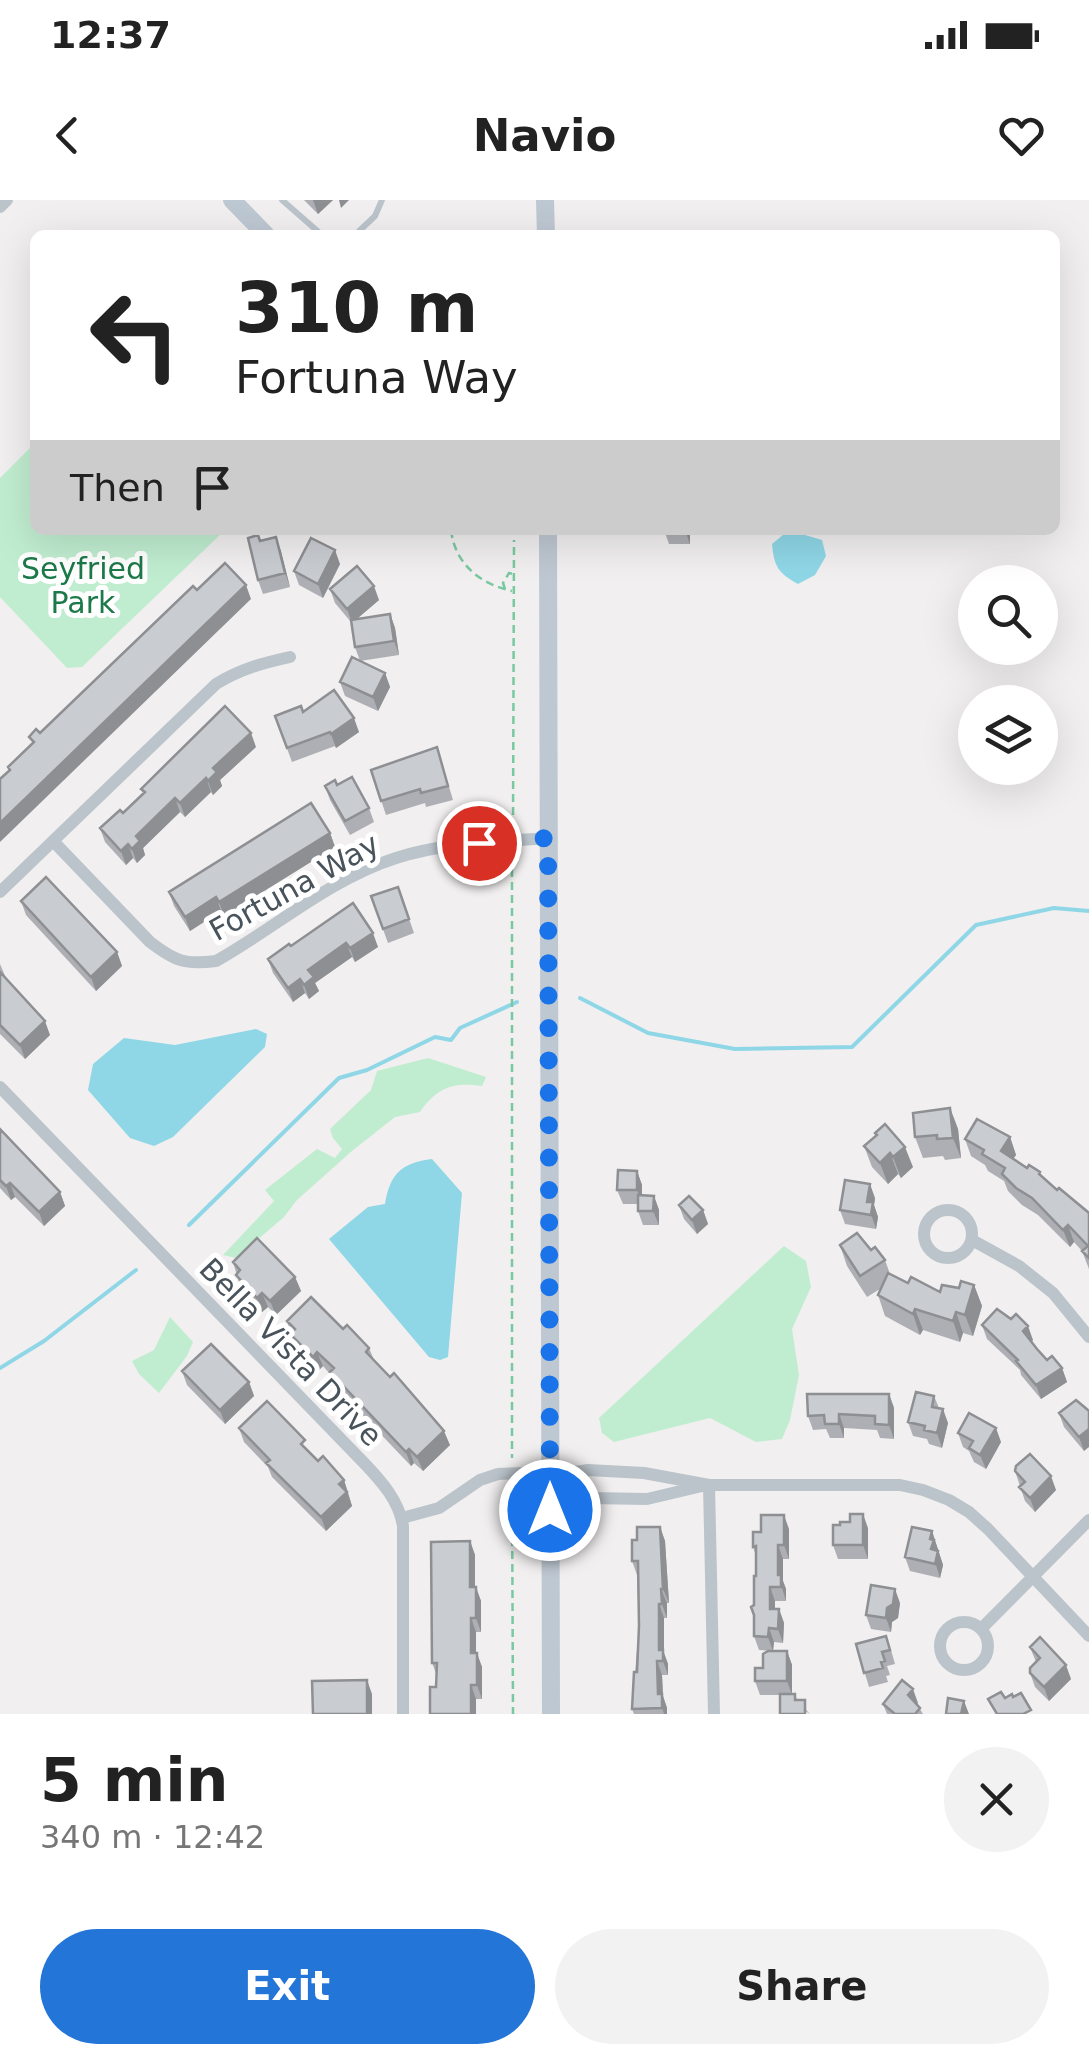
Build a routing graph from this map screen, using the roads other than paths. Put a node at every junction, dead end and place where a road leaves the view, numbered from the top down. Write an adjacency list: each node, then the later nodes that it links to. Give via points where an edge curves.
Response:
1 (6, 200): 6 (street)
2 (282, 200): 8 (lane)
3 (382, 200): 9 (lane)
4 (545, 200): 10 (main road)
5 (241, 204): 7 (main road)
6 (0, 207)
7 (262, 230)
8 (316, 230)
9 (360, 230)
10 (546, 230)
11 (548, 535): 13 (main road)
12 (290, 657): 14 (street, via 245,668 216,684)
13 (548, 838): 14 (street, Fortuna Way, via 444,845 394,858 216,960 190,964 150,942); 19 (main road)
14 (52, 841): 15 (street)
15 (0, 892)
16 (0, 1087): 21 (street, Bella Vista Drive, via 366,1464)
17 (972, 1240): 18 (street, via 1019,1266)
18 (1089, 1337)
19 (550, 1476): 20 (street, via 644,1473); 20 (street, via 589,1498 647,1498); 21 (street, via 498,1474 439,1508); 27 (main road)
20 (709, 1485): 23 (street, via 923,1490 968,1512); 28 (street)
21 (402, 1518): 26 (street)
22 (1089, 1520): 23 (street)
23 (1034, 1578): 24 (street); 25 (street)
24 (980, 1629)
25 (1089, 1636)
26 (403, 1714)
27 (552, 1714)
28 (714, 1714)

